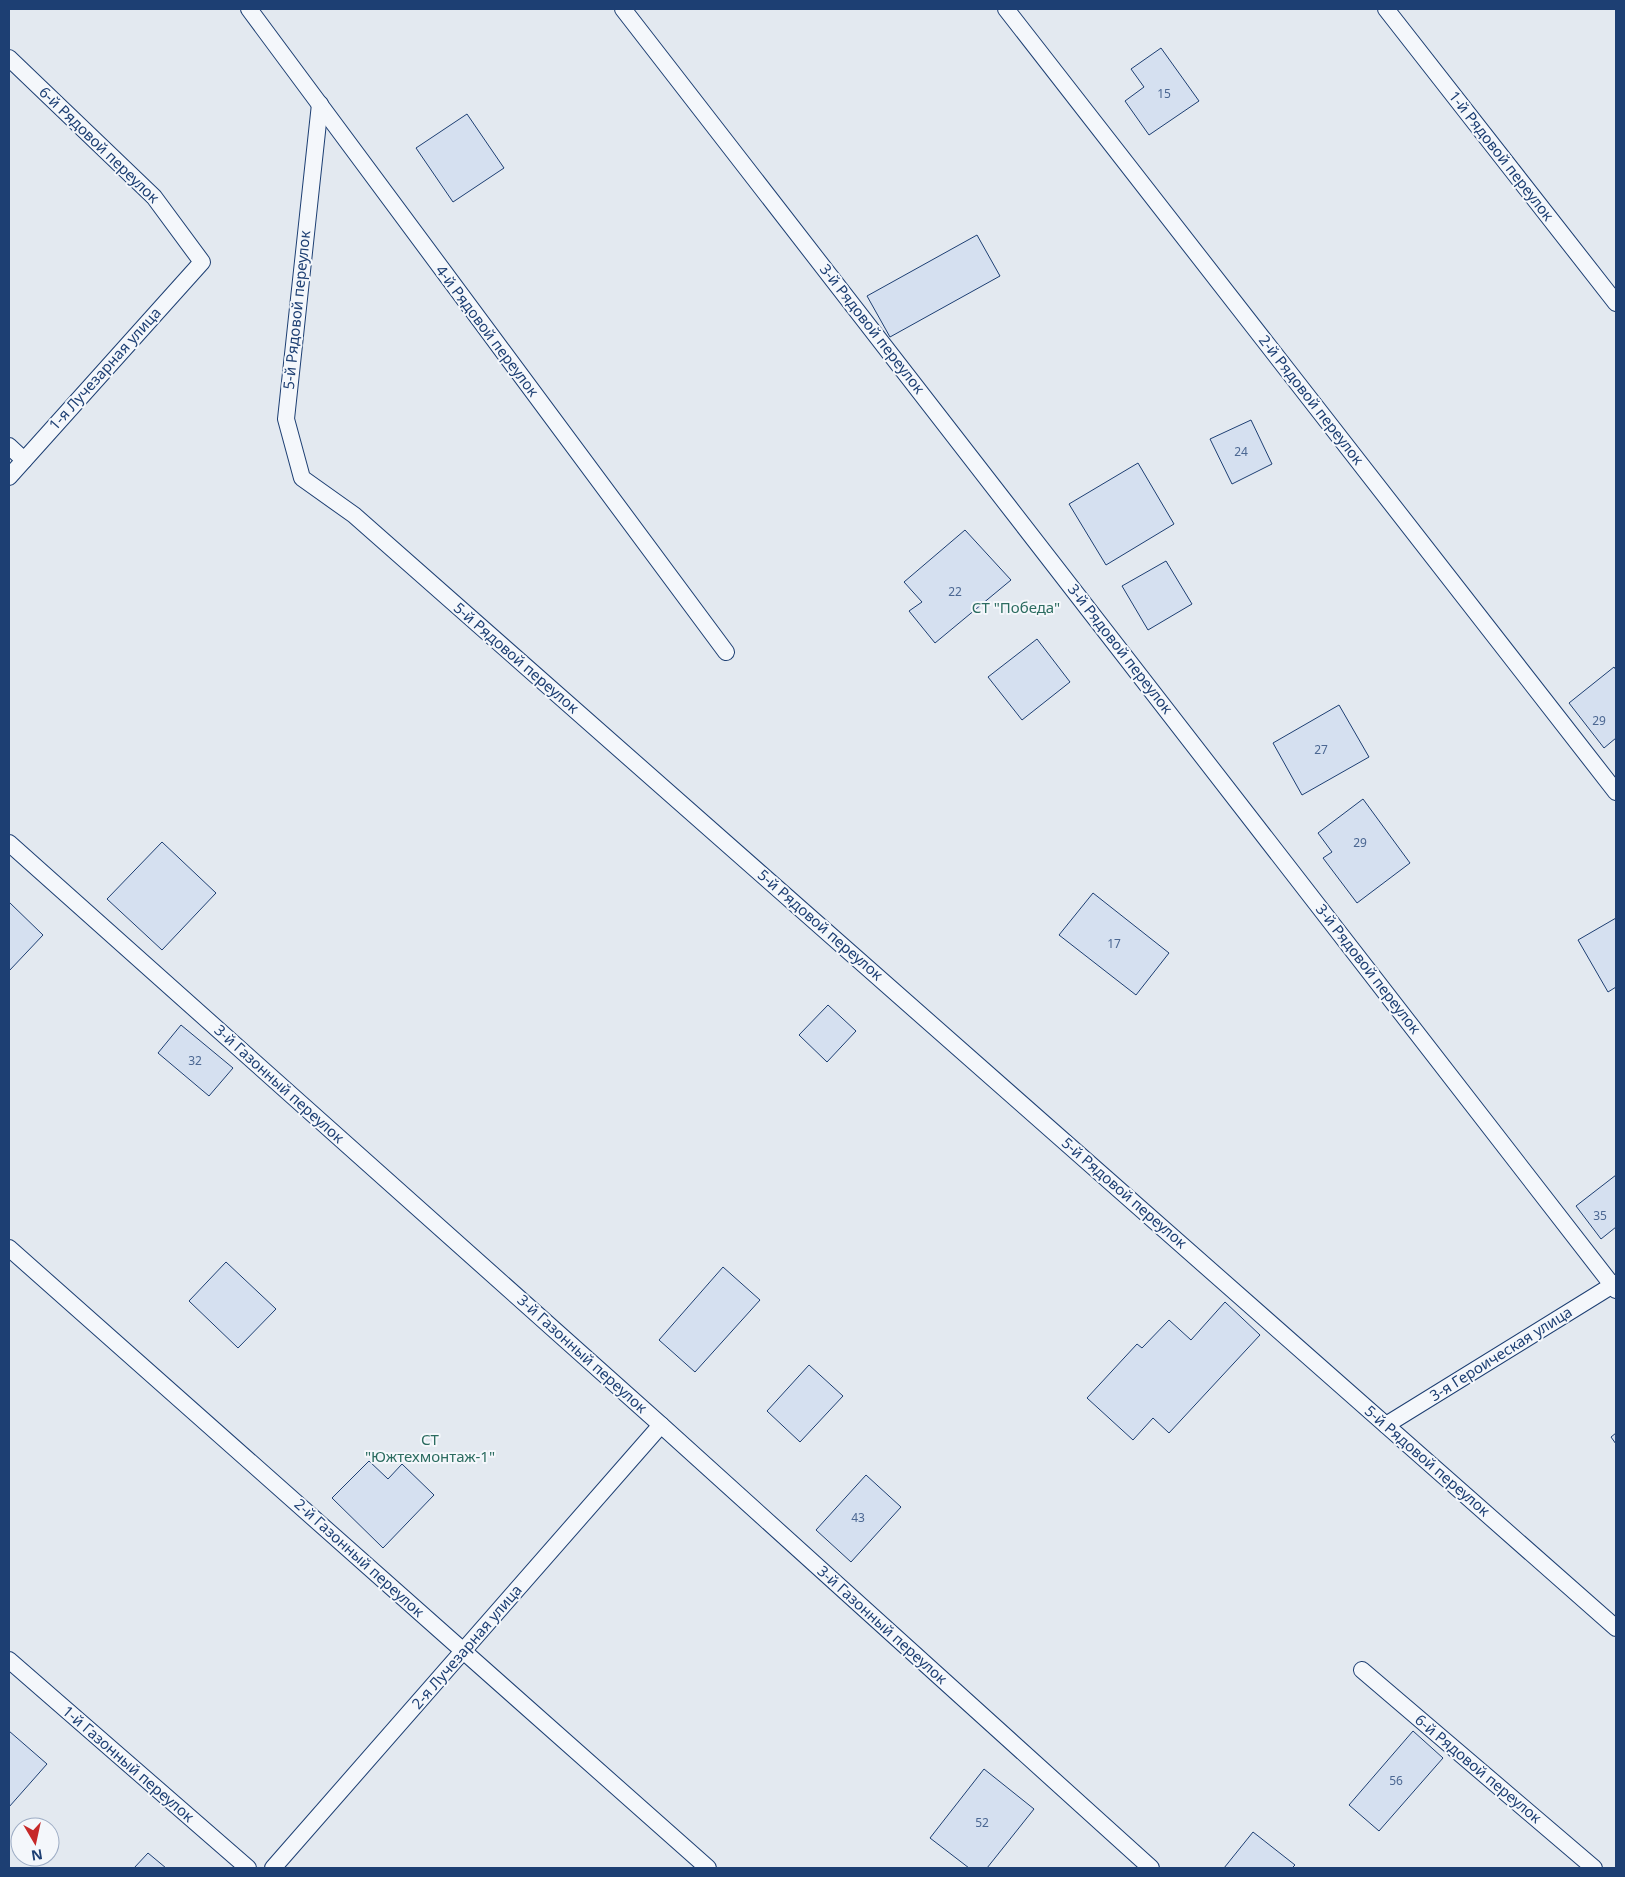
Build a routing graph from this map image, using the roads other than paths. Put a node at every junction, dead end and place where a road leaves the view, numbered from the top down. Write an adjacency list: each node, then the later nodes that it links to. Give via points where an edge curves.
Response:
1 (249, 9): 6 (lane, 4-й Рядовой переулок)
2 (623, 9): 16 (lane, 3-й Рядовой переулок)
3 (1006, 9): 13 (lane, 2-й Рядовой переулок)
4 (1386, 9): 8 (lane, 1-й Рядовой переулок)
5 (9, 58): 7 (lane, 6-й Рядовой переулок, via 154,197)
6 (320, 104): 12 (lane, 4-й Рядовой переулок); 18 (lane, 5-й Рядовой переулок, via 286,419 302,478 354,515)
7 (202, 262): 10 (lane, 1-я Лучезарная улица)
8 (1616, 302)
9 (9, 446): 10 (lane)
10 (24, 460): 11 (lane, 1-я Лучезарная улица)
11 (9, 477)
12 (726, 652)
13 (1616, 792)
14 (9, 843): 17 (lane, 3-й Газонный переулок)
15 (9, 1248): 20 (lane, 2-й Газонный переулок)
16 (1615, 1286): 18 (lane, 3-я Героическая улица)
17 (662, 1425): 20 (lane, 2-я Лучезарная улица); 26 (lane, 3-й Газонный переулок)
18 (1386, 1425): 19 (lane, 5-й Рядовой переулок)
19 (1616, 1628)
20 (464, 1651): 24 (lane, 2-я Лучезарная улица); 25 (lane, 2-й Газонный переулок)
21 (9, 1660): 23 (lane, 1-й Газонный переулок)
22 (1362, 1670): 27 (lane, 6-й Рядовой переулок)
23 (248, 1868)
24 (273, 1868)
25 (708, 1868)
26 (1151, 1868)
27 (1594, 1868)

